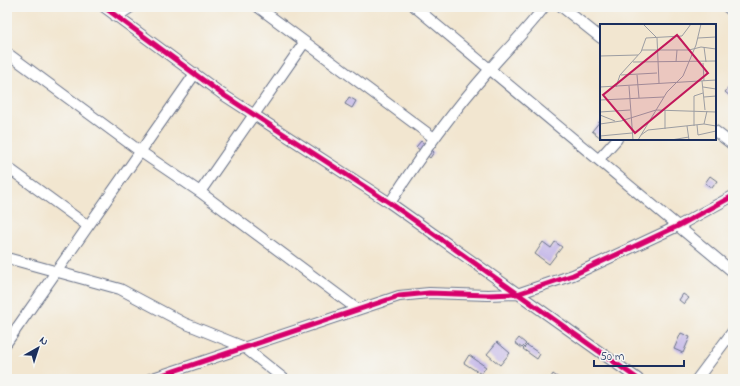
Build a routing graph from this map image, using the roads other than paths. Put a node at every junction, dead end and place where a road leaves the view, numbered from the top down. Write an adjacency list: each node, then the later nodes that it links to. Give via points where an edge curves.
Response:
1 (104, 7): 9 (street)
2 (131, 7): 9 (street)
3 (258, 7): 11 (street)
4 (415, 7): 13 (street)
5 (544, 7): 13 (street, via 527,30)
6 (562, 7): 10 (street)
7 (727, 7): 8 (street)
8 (733, 12)
9 (116, 17): 14 (street)
10 (600, 37)
11 (304, 43): 15 (street); 17 (street)
12 (7, 53): 20 (street)
13 (490, 69): 17 (street); 21 (street)
14 (194, 75): 15 (street); 20 (street)
15 (253, 115): 23 (street); 25 (street)
16 (716, 132): 19 (street)
17 (434, 138): 25 (street)
18 (616, 140): 21 (street)
19 (733, 146)
20 (141, 152): 23 (street); 26 (street)
21 (599, 159): 27 (street)
22 (7, 167): 26 (street)
23 (200, 192): 32 (street)
24 (733, 196): 27 (street)
25 (390, 203): 31 (street)
26 (88, 226): 29 (street)
27 (678, 226): 30 (street); 31 (street, via 573,275)
28 (7, 258): 29 (street)
29 (56, 271): 34 (street); 35 (street, via 120,289 184,323)
30 (733, 272)
31 (517, 294): 32 (street, via 399,296); 38 (street)
32 (356, 309): 35 (street)
33 (733, 331): 39 (street)
34 (7, 342)
35 (244, 347): 36 (street); 37 (street)
36 (150, 379)
37 (284, 379)
38 (638, 379)
39 (697, 379)

